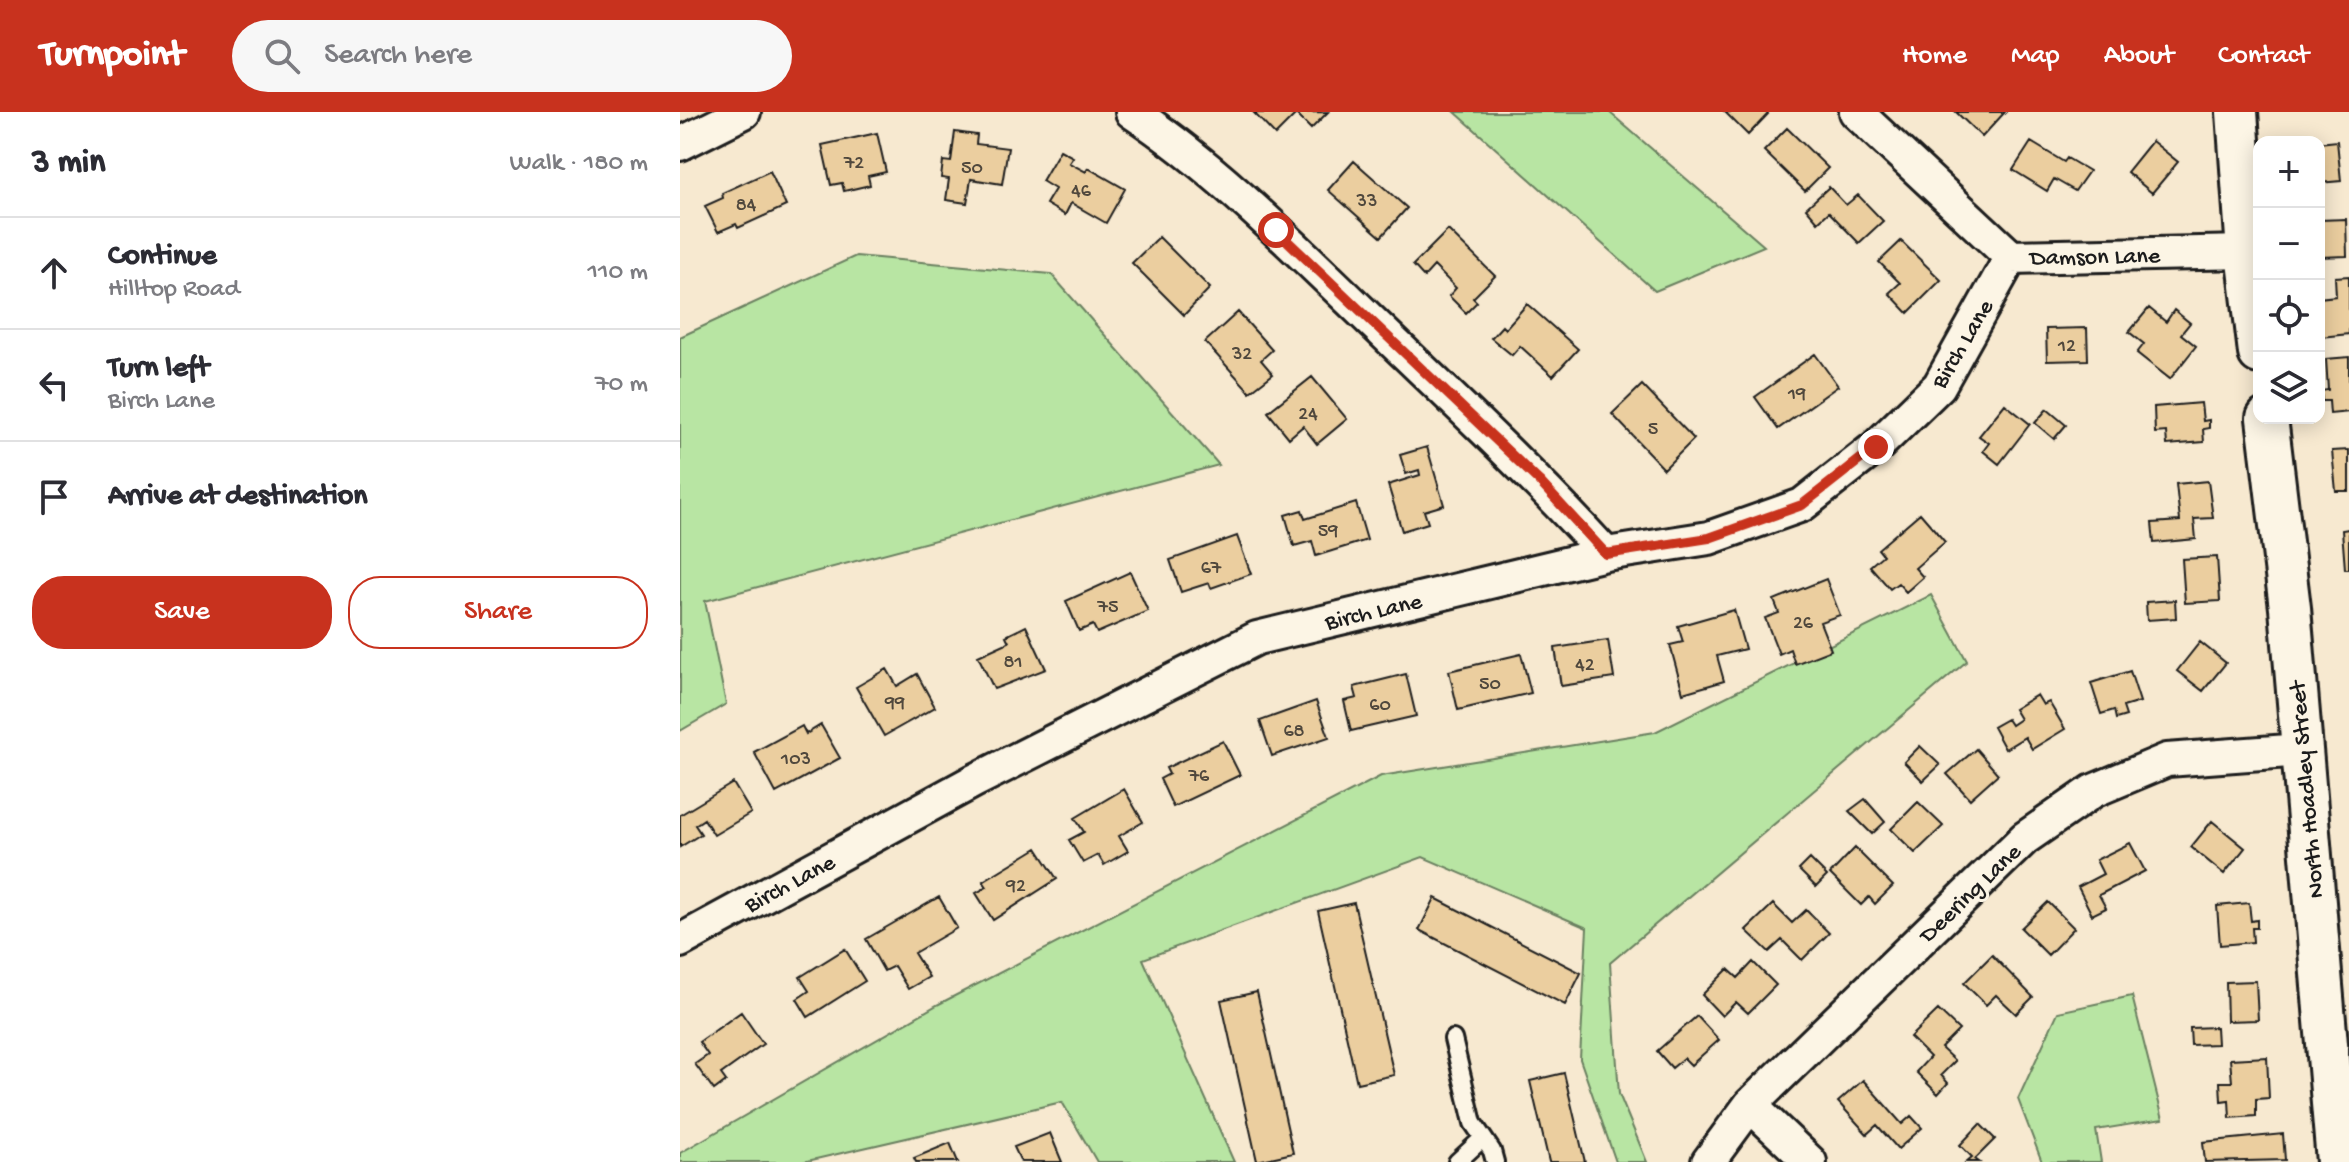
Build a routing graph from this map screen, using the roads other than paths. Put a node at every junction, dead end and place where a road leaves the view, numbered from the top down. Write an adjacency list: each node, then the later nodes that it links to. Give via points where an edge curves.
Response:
1 (744, 112): 5 (street)
2 (1132, 112): 10 (street, via 1166,134 1287,240 1539,481)
3 (1856, 112): 7 (street, Damson Lane)
4 (2237, 112): 6 (street)
5 (680, 144)
6 (2247, 252): 7 (street, Damson Lane); 8 (street)
7 (2011, 257): 10 (street, Birch Lane, via 1939,386 1876,447 1802,505 1709,538)
8 (2259, 352)
9 (2268, 424): 11 (street, North Hoadley Street)
10 (1606, 554): 12 (street, Birch Lane, via 1257,638 974,781)
11 (2302, 750): 14 (street, Deering Lane, via 2167,760 2093,791 2025,838); 20 (street, North Hoadley Street)
12 (680, 941)
13 (1453, 1039): 15 (lane, via 1473,1123)
14 (1750, 1105): 18 (street, Deering Lane); 19 (street)
15 (1483, 1138): 16 (lane); 17 (lane)
16 (1457, 1162)
17 (1495, 1162)
18 (1708, 1162)
19 (1810, 1162)
20 (2337, 1162)

